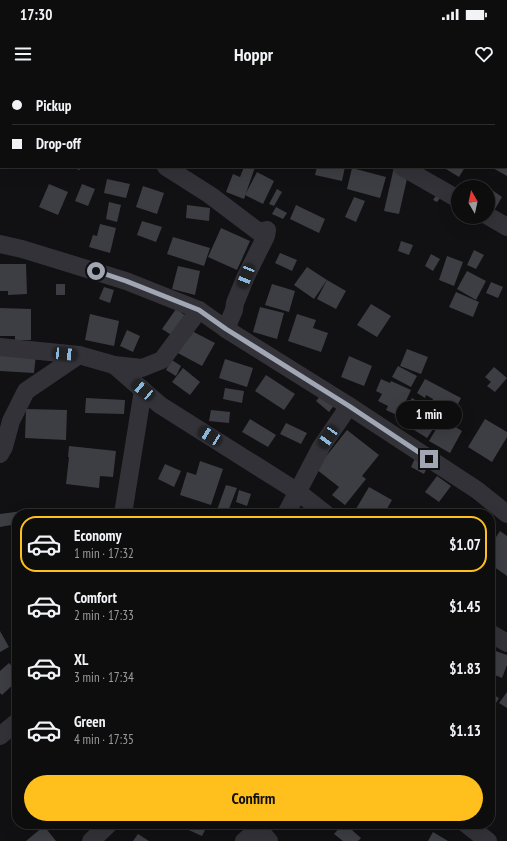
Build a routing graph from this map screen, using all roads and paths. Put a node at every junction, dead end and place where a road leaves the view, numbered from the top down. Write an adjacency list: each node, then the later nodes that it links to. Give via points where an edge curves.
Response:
1 (168, 168): 8 (street, via 210,195 259,232 267,230)
2 (404, 168): 3 (street)
3 (451, 195)
4 (495, 220): 5 (street)
5 (507, 227)
6 (0, 244): 7 (street, via 118,278)
7 (199, 310): 8 (street); 11 (street, via 162,360 142,368)
8 (226, 329): 13 (street)
9 (0, 347): 10 (street)
10 (79, 355): 11 (street); 14 (street, via 26,391 10,421)
11 (114, 365): 12 (street)
12 (143, 390): 15 (street, via 160,404); 16 (street)
13 (349, 406): 15 (street, via 321,447); 19 (street, via 477,490)
14 (0, 454)
15 (298, 492): 17 (street); 18 (street)
16 (124, 509)
17 (289, 509)
18 (320, 509)
19 (507, 514)
20 (495, 636): 21 (street)
21 (507, 643)
22 (12, 726): 23 (street)
23 (0, 736)
24 (104, 829): 27 (street)
25 (472, 829): 29 (street)
26 (261, 831): 28 (street)
27 (91, 841)
28 (244, 841)
29 (488, 841)

